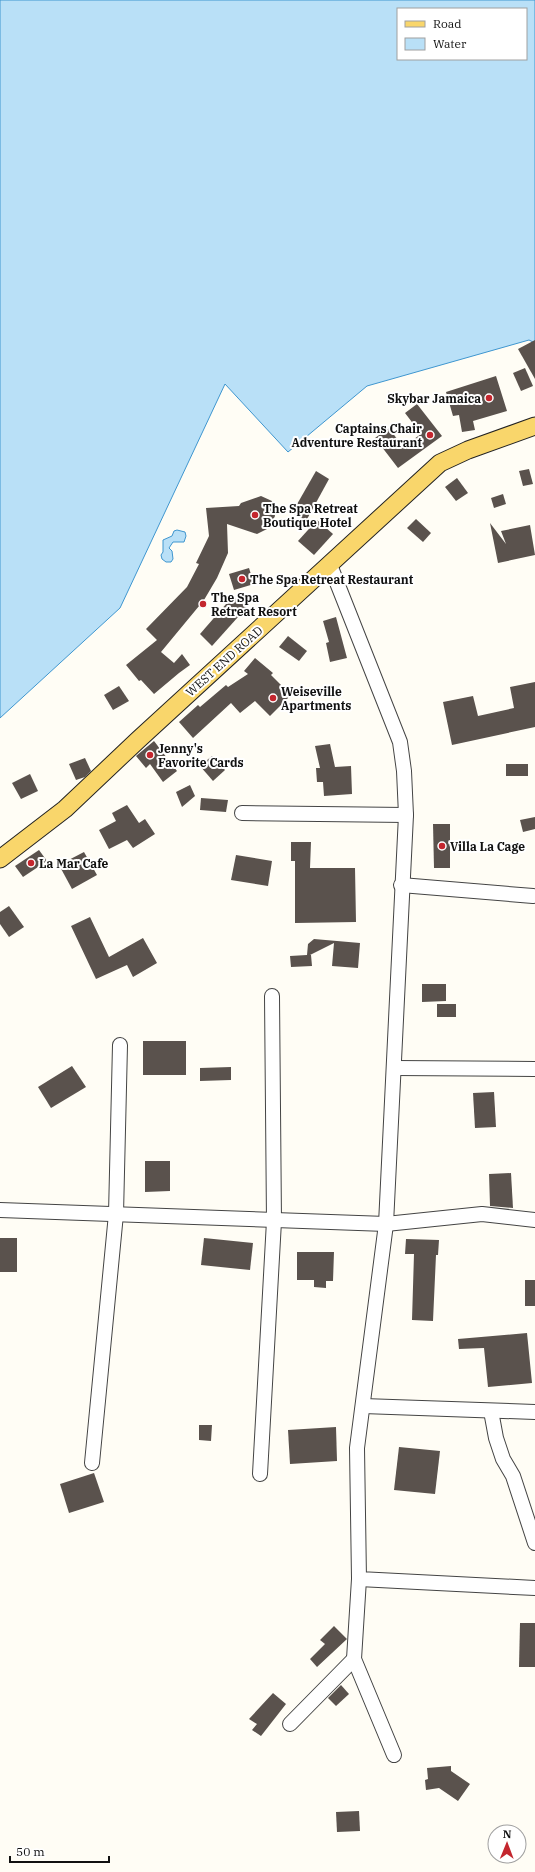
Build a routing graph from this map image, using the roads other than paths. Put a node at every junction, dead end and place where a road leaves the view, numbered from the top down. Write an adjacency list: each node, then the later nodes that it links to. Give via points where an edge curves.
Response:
1 (535, 426): 2 (main road, WEST END ROAD, via 440,463)
2 (330, 565): 4 (street, via 400,742); 5 (main road, WEST END ROAD, via 64,810)
3 (242, 813): 4 (street)
4 (406, 815): 6 (street)
5 (0, 859)
6 (401, 885): 7 (street); 10 (street)
7 (533, 896)
8 (272, 996): 15 (street)
9 (120, 1045): 13 (street)
10 (394, 1068): 11 (street); 16 (street)
11 (535, 1069)
12 (0, 1210): 13 (street)
13 (116, 1214): 15 (street); 20 (street)
14 (535, 1220): 16 (street, via 482,1214)
15 (274, 1221): 16 (street); 21 (street)
16 (386, 1224): 17 (street)
17 (363, 1406): 18 (street); 23 (street, via 357,1448)
18 (491, 1410): 19 (street); 22 (street, via 496,1438 503,1459 513,1476)
19 (535, 1412)
20 (92, 1463)
21 (260, 1474)
22 (535, 1543)
23 (359, 1579): 24 (street); 25 (street)
24 (535, 1588)
25 (354, 1660): 26 (street); 27 (street)
26 (290, 1724)
27 (394, 1755)

